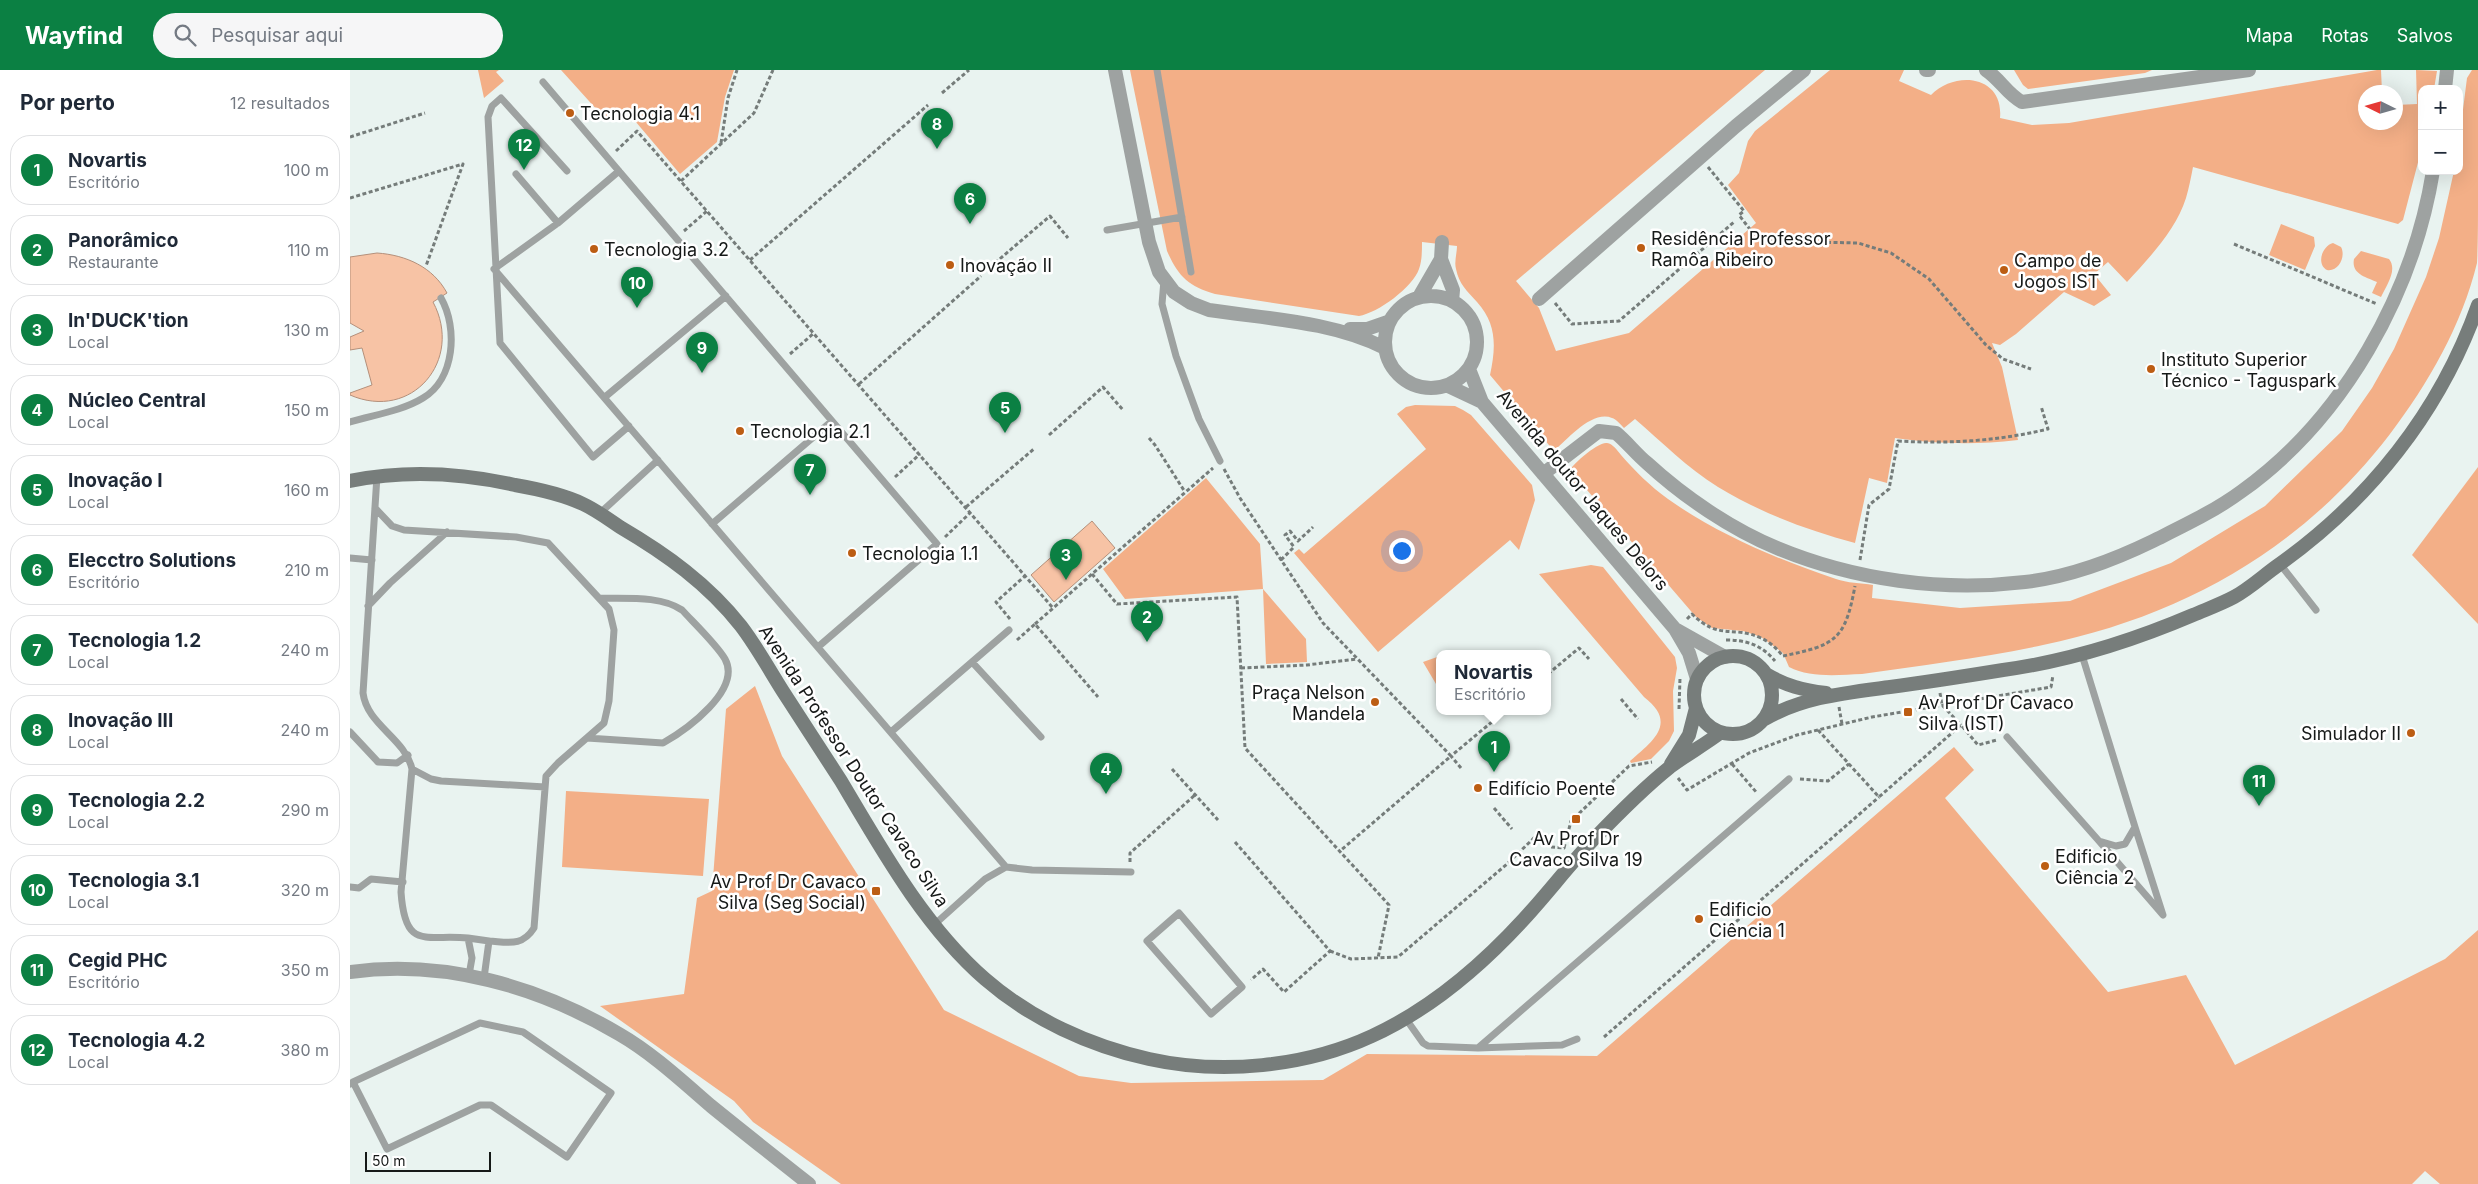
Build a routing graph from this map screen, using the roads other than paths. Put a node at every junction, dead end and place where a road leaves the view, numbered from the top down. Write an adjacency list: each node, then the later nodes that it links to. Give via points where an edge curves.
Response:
1 (1115, 70): 15 (street)
2 (1157, 70): 13 (lane)
3 (1804, 70): 23 (street)
4 (1986, 70): 5 (street, via 2022,102)
5 (2249, 70)
6 (2447, 70): 8 (street)
7 (544, 82): 10 (lane)
8 (2445, 85)
9 (567, 171): 19 (lane, via 501,98 492,106 488,117)
10 (619, 171): 14 (lane); 22 (lane)
11 (516, 174): 14 (lane)
12 (2433, 175): 40 (street, via 2394,304 2359,366 2329,408 2293,447 2242,491 2184,526 2132,551 2088,567 2028,582 1989,586 1933,584 1858,573 1777,548 1746,532 1671,484 1616,433 1599,431)
13 (1182, 217): 15 (lane); 20 (lane)
14 (558, 224): 19 (lane)
15 (1146, 224): 16 (lane); 21 (street)
16 (1107, 230)
17 (1442, 242): 18 (street)
18 (1442, 259): 24 (street); 26 (street, via 1453,290)
19 (494, 269): 33 (lane); 37 (lane, via 500,343 593,457)
20 (1191, 272)
21 (1164, 280): 29 (street, via 1174,292 1209,310); 39 (lane, via 1162,304 1173,348 1199,419)
22 (726, 296): 33 (lane); 35 (lane)
23 (1543, 296)
24 (1419, 297): 26 (street); 28 (street, via 1407,302)
25 (441, 298): 36 (lane, via 451,330 448,366 442,378 424,398)
26 (1452, 301): 31 (street, via 1467,313 1476,331 1476,351)
27 (2478, 305): 49 (main road, via 2442,387 2411,435 2376,479 2336,520)
28 (1390, 321): 29 (street, via 1367,329); 30 (street, via 1385,334)
29 (1329, 328): 30 (street, via 1361,336)
30 (1385, 348): 32 (street, via 1392,369 1404,381 1420,388)
31 (1469, 369): 32 (street); 34 (street, Avenida doutor Jaques Delors)
32 (1448, 386): 34 (street)
33 (604, 397): 37 (lane)
34 (1482, 402): 40 (street, Avenida doutor Jaques Delors)
35 (832, 421): 45 (lane); 55 (lane, via 937,544)
36 (350, 422)
37 (629, 426): 38 (lane)
38 (658, 460): 44 (lane); 45 (lane)
39 (1220, 461)
40 (1543, 474): 53 (street, Avenida doutor Jaques Delors)
41 (377, 476): 42 (main road, Avenida Professor Doutor Cavaco Silva); 43 (lane); 44 (main road, Avenida Professor Doutor Cavaco Silva, via 440,474 502,482 582,503)
42 (350, 481)
43 (375, 508): 46 (lane, via 392,526 404,530); 48 (lane)
44 (599, 514): 81 (main road, Avenida Professor Doutor Cavaco Silva, via 660,550 706,586 742,627 881,849)
45 (712, 524): 55 (lane)
46 (447, 532): 50 (lane, via 516,537 548,543); 51 (lane)
47 (350, 558): 48 (lane)
48 (372, 560): 51 (lane)
49 (2280, 564): 52 (lane); 56 (main road, via 2234,597 2156,631)
50 (598, 598): 69 (lane, via 609,609 614,630 609,701 604,723); 69 (lane, via 674,605 725,659 728,679 725,689 712,705 664,743)
51 (368, 606): 70 (lane, via 362,680 364,704)
52 (2316, 610)
53 (1676, 629): 57 (street, Avenida doutor Jaques Delors); 60 (street, Avenida doutor Jaques Delors, via 1689,653)
54 (1009, 630): 58 (lane)
55 (818, 647): 65 (lane)
56 (2082, 655): 61 (main road, via 2008,670); 75 (lane)
57 (1725, 656): 59 (main road, via 1748,659); 60 (main road, via 1704,668)
58 (972, 662): 65 (lane); 67 (lane)
59 (1766, 674): 61 (main road, via 1784,685); 63 (main road, via 1772,698)
60 (1697, 679): 62 (main road)
61 (1837, 694): 63 (main road, via 1798,703)
62 (1696, 708): 66 (main road, via 1705,724); 71 (main road, Avenida Professor Doutor Cavaco Silva, via 1689,735)
63 (1763, 720): 66 (main road, via 1744,733)
64 (350, 732): 70 (lane, via 378,762 397,763)
65 (891, 732): 77 (lane)
66 (1720, 733): 71 (main road, Avenida Professor Doutor Cavaco Silva)
67 (1041, 737)
68 (2007, 737): 76 (lane)
69 (586, 738): 74 (lane, via 546,776)
70 (408, 756): 72 (lane)
71 (1669, 768): 88 (main road, Avenida Professor Doutor Cavaco Silva, via 1595,838 1482,963)
72 (412, 769): 74 (lane, via 441,781); 79 (lane)
73 (1789, 779): 90 (lane)
74 (545, 787): 83 (lane, via 534,928 528,938 516,943)
75 (2135, 827): 76 (lane, via 2125,844 2116,846); 76 (lane, via 2163,915)
76 (2099, 841)
77 (1006, 867): 78 (lane); 81 (lane, via 986,879)
78 (1131, 872)
79 (403, 882): 80 (lane, via 371,879 359,888); 82 (lane, via 403,912 414,933 428,938)
80 (350, 887)
81 (935, 924): 88 (main road, Avenida Professor Doutor Cavaco Silva, via 987,981 1044,1019 1120,1052 1168,1063 1212,1068 1294,1060 1369,1038)
82 (468, 938): 83 (lane); 85 (lane, via 472,958)
83 (489, 941): 86 (lane)
84 (350, 972): 85 (street, via 414,969)
85 (469, 975): 86 (street)
86 (484, 978): 92 (street, via 538,995 619,1034 670,1071)
87 (1242, 987): 87 (lane, via 1210,1014 1147,941 1170,916 1179,913)
88 (1406, 1019): 90 (lane, via 1428,1046)
89 (1577, 1039): 90 (lane, via 1555,1046)
90 (1478, 1048)
91 (352, 1083): 91 (lane, via 387,1149 480,1106 491,1105 567,1157 611,1093 523,1032 480,1023)
92 (809, 1184)

